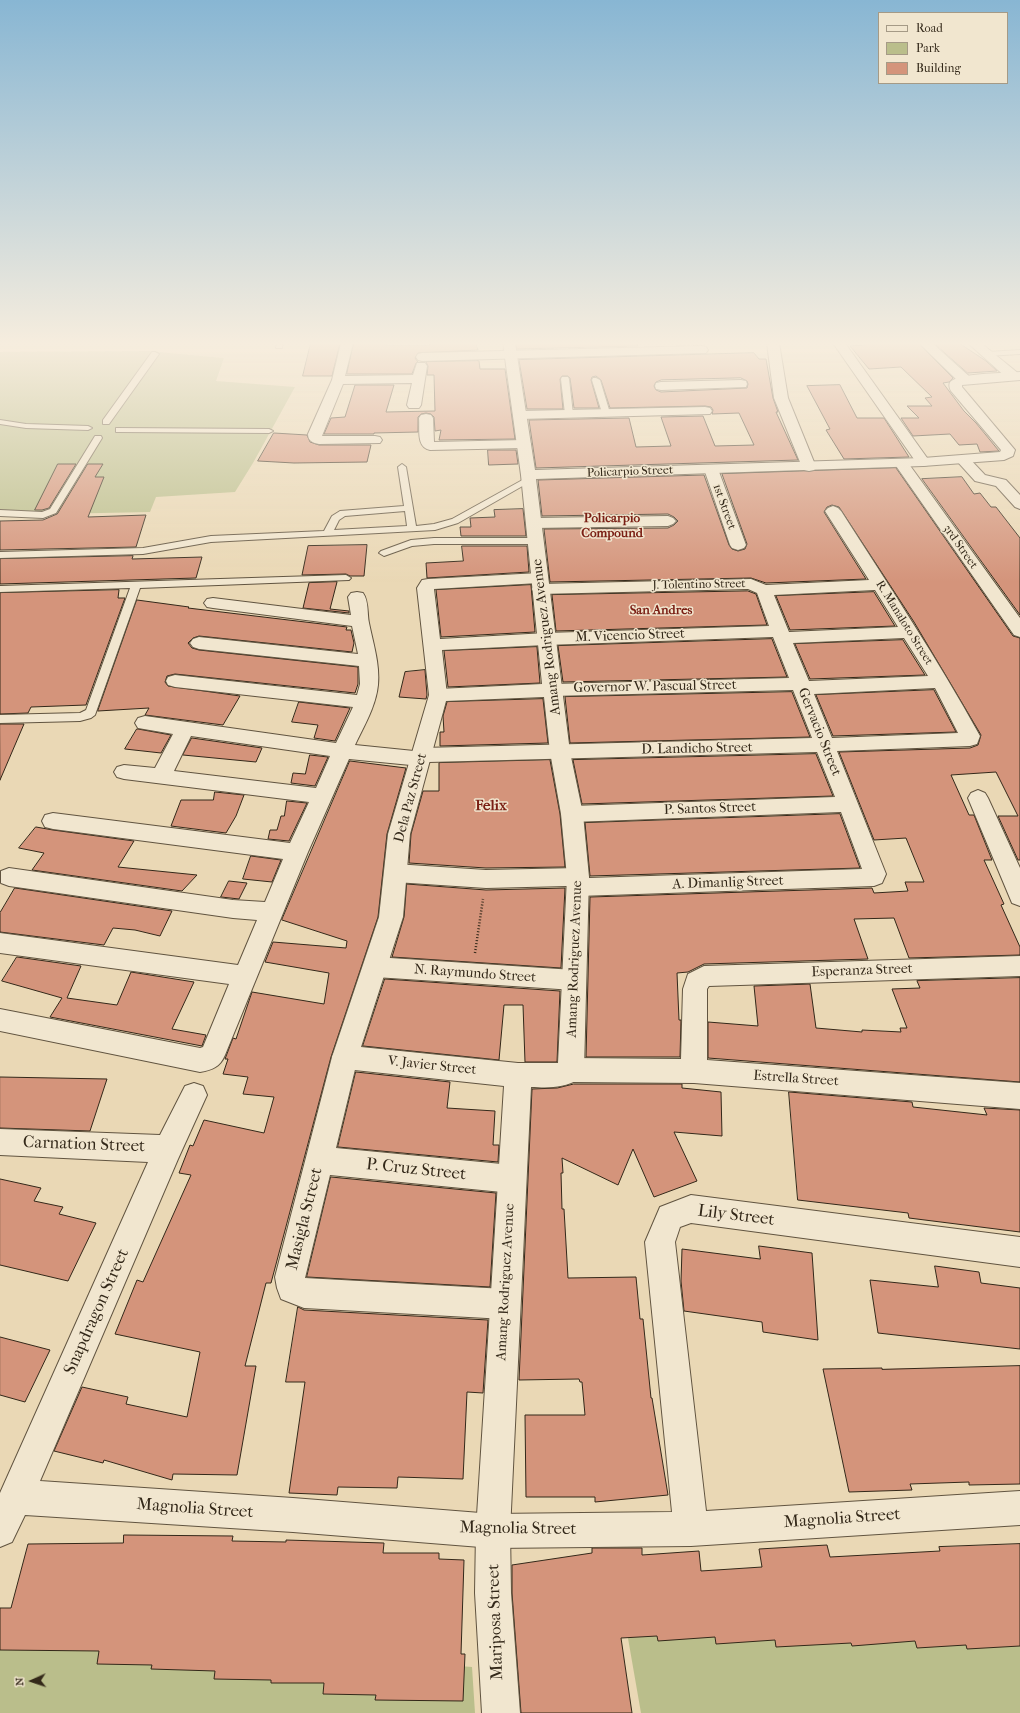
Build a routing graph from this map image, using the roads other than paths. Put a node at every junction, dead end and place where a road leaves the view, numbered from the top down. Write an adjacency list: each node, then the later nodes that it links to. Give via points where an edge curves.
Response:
1 (6, 423): 10 (lane)
2 (101, 423): 10 (lane)
3 (110, 423): 12 (lane, via 118,425)
4 (320, 423): 14 (street, via 315,434 315,438 319,440)
5 (426, 423): 15 (street, via 427,443 430,446)
6 (521, 423): 15 (street, Amang Rodriguez Avenue)
7 (791, 423): 20 (street)
8 (895, 423): 17 (street)
9 (985, 423): 16 (street, Policarpio Street, via 1009,452 1004,456)
10 (88, 428): 13 (lane, via 87,435)
11 (269, 431): 12 (lane)
12 (114, 434): 13 (lane)
13 (98, 438): 27 (lane, via 53,511 43,515)
14 (375, 440)
15 (524, 444): 22 (street, Amang Rodriguez Avenue)
16 (963, 460): 17 (street, Policarpio Street); 23 (street, via 980,478 998,481)
17 (923, 462): 18 (street, Policarpio Street)
18 (901, 463): 20 (street, Policarpio Street); 46 (street, 3rd Street)
19 (402, 467): 25 (lane)
20 (809, 467): 21 (street, Policarpio Street)
21 (711, 469): 22 (street, Policarpio Street); 33 (street, 1st Street)
22 (529, 478): 29 (street, Amang Rodriguez Avenue); 30 (lane, via 455,521 435,527)
23 (1015, 492): 24 (street)
24 (1020, 504)
25 (409, 508): 30 (lane); 31 (lane, via 343,513 335,518)
26 (833, 511): 40 (street, R. Manaloto Street)
27 (0, 513)
28 (668, 521): 29 (street)
29 (534, 523): 32 (street, Amang Rodriguez Avenue)
30 (412, 529): 31 (lane)
31 (328, 533): 35 (lane, via 211,539 143,552)
32 (536, 541): 34 (lane, via 434,541 411,543); 39 (street, Amang Rodriguez Avenue)
33 (738, 545)
34 (384, 553)
35 (0, 555)
36 (346, 578): 37 (lane)
37 (136, 584): 41 (lane); 59 (lane, via 91,712 80,717)
38 (428, 584): 39 (street, J. Tolentino Street); 51 (street, Dela Paz Street, via 425,588)
39 (540, 584): 42 (street, J. Tolentino Street, via 752,584); 49 (street, Amang Rodriguez Avenue)
40 (880, 585): 42 (street, J. Tolentino Street); 47 (street, R. Manaloto Street)
41 (0, 588)
42 (764, 590): 48 (street, Gervacio Street)
43 (358, 597): 45 (street)
44 (213, 603): 45 (street)
45 (360, 622): 52 (street)
46 (1020, 631)
47 (910, 632): 48 (street, M. Vicencio Street); 54 (street, R. Manaloto Street)
48 (781, 635): 49 (street, M. Vicencio Street); 55 (street, Gervacio Street)
49 (546, 639): 51 (street, M. Vicencio Street); 56 (street, Amang Rodriguez Avenue)
50 (199, 643): 52 (street)
51 (432, 645): 57 (street, Dela Paz Street)
52 (368, 661): 58 (street, via 369,684)
53 (175, 681): 58 (street)
54 (941, 682): 55 (street, Governor W. Pascual Street); 62 (street, R. Manaloto Street)
55 (800, 686): 56 (street, Governor W. Pascual Street); 63 (street, Gervacio Street)
56 (552, 690): 57 (street, Governor W. Pascual Street); 65 (street, Amang Rodriguez Avenue)
57 (438, 695): 66 (street, Dela Paz Street)
58 (365, 702): 64 (street)
59 (0, 719)
60 (145, 723): 61 (street, D. Landicho Street)
61 (185, 729): 64 (street, D. Landicho Street); 68 (street)
62 (970, 736): 63 (street, D. Landicho Street, via 967,740)
63 (825, 746): 65 (street, D. Landicho Street); 71 (street, Gervacio Street)
64 (343, 751): 66 (street, D. Landicho Street); 69 (street)
65 (560, 752): 66 (street, D. Landicho Street); 72 (street, Amang Rodriguez Avenue)
66 (422, 757): 76 (street, Dela Paz Street, via 399,834)
67 (124, 772): 68 (street)
68 (161, 777): 69 (street)
69 (322, 796): 74 (street)
70 (978, 798): 75 (street)
71 (848, 804): 72 (street, P. Santos Street); 77 (street, Gervacio Street)
72 (572, 814): 79 (street, Amang Rodriguez Avenue)
73 (53, 821): 74 (street)
74 (297, 852): 81 (street)
75 (1015, 868): 80 (street)
76 (395, 873): 79 (street, A. Dimanlig Street); 84 (street, Dela Paz Street, via 391,917)
77 (875, 874): 79 (street, A. Dimanlig Street, via 871,879)
78 (9, 877): 81 (street, via 233,909)
79 (578, 882): 86 (street, Amang Rodriguez Avenue)
80 (1020, 897)
81 (271, 912): 85 (street)
82 (0, 943): 85 (street)
83 (1020, 966): 90 (street, Esperanza Street, via 704,976 697,981 695,988)
84 (375, 967): 86 (street, N. Raymundo Street); 88 (street, Dela Paz Street)
85 (244, 976): 87 (street, via 212,1055 207,1059 200,1060)
86 (574, 980): 89 (street, Amang Rodriguez Avenue)
87 (0, 1020)
88 (345, 1058): 91 (street, V. Javier Street); 96 (street, Masigla Street)
89 (571, 1070): 90 (street, Estrella Street); 91 (street, via 553,1076)
90 (694, 1071): 93 (street, Estrella Street)
91 (518, 1075): 97 (street, Amang Rodriguez Avenue)
92 (194, 1095): 95 (street, Snapdragon Street)
93 (1020, 1096)
94 (0, 1142): 95 (street, Carnation Street)
95 (168, 1149): 100 (street, Snapdragon Street)
96 (320, 1160): 97 (street, P. Cruz Street); 99 (street, Masigla Street, via 290,1277 292,1288 304,1293)
97 (512, 1180): 99 (street, Amang Rodriguez Avenue)
98 (1020, 1252): 102 (street, Lily Street, via 691,1210 670,1217 660,1242)
99 (505, 1304): 104 (street, Amang Rodriguez Avenue)
100 (16, 1498): 103 (street, Snapdragon Street); 104 (street, Magnolia Street, via 292,1515)
101 (1020, 1508): 102 (street, Magnolia Street)
102 (691, 1529): 104 (street, Magnolia Street)
103 (0, 1530)
104 (493, 1531): 105 (street, Mariposa Street)
105 (501, 1713)

